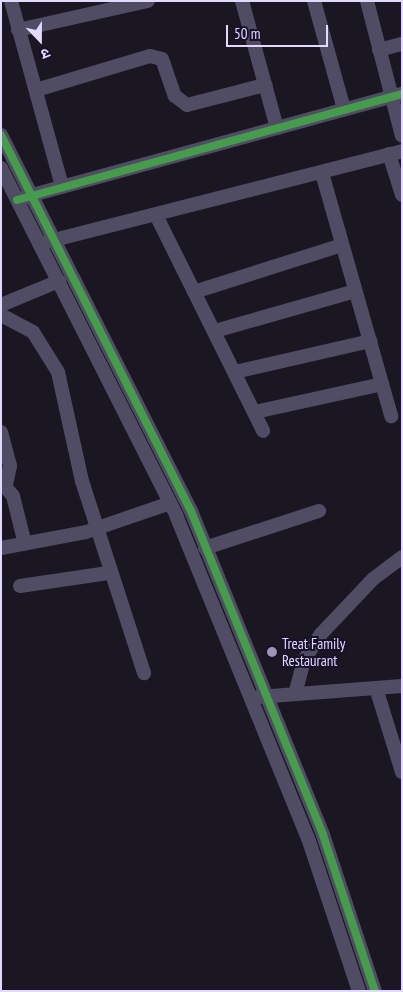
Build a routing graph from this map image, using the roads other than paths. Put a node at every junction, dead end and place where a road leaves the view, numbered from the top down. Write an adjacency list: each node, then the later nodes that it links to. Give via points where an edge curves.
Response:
1 (10, 1): 6 (street)
2 (148, 1): 6 (street)
3 (242, 1): 9 (street)
4 (314, 1): 12 (street)
5 (367, 1): 8 (street)
6 (18, 30): 10 (street)
7 (402, 44): 8 (street)
8 (379, 50): 11 (street)
9 (265, 85): 10 (street, via 187,104 175,96 162,59 150,56); 13 (street)
10 (36, 90): 19 (street)
11 (396, 96): 12 (street); 15 (street)
12 (344, 109): 13 (street)
13 (277, 128): 19 (street)
14 (1, 135): 21 (street)
15 (402, 136)
16 (396, 153): 18 (street); 22 (street)
17 (1, 168): 20 (street)
18 (322, 173): 24 (street); 27 (street)
19 (62, 186): 21 (street)
20 (6, 189): 23 (street)
21 (32, 194): 23 (street); 25 (street)
22 (402, 194)
23 (18, 200): 26 (street)
24 (156, 215): 25 (street); 30 (street)
25 (54, 240): 26 (street); 47 (street)
26 (40, 244): 28 (street)
27 (342, 245): 29 (street); 30 (street)
28 (59, 280): 31 (street); 42 (street)
29 (355, 291): 33 (street); 34 (street)
30 (194, 292): 33 (street)
31 (1, 305)
32 (1, 315): 44 (street, via 33,332 58,372)
33 (215, 331): 35 (street)
34 (370, 342): 35 (street); 36 (street)
35 (235, 372): 37 (street)
36 (382, 384): 37 (street); 38 (street)
37 (255, 412): 39 (street)
38 (391, 416)
39 (263, 431)
40 (1, 432): 41 (street, via 10,466)
41 (4, 484): 45 (street)
42 (170, 503): 44 (street); 56 (street)
43 (320, 511): 47 (street)
44 (97, 528): 45 (street); 49 (street)
45 (25, 544): 46 (street)
46 (1, 548)
47 (205, 548): 55 (street)
48 (402, 556): 54 (street, via 373,579 321,634 304,660)
49 (108, 572): 50 (street); 51 (street)
50 (20, 586)
51 (144, 673)
52 (402, 686): 53 (street)
53 (376, 688): 54 (street); 57 (street)
54 (295, 694): 55 (street)
55 (266, 696): 56 (street); 59 (street, via 323,835)
56 (250, 697): 58 (street, via 308,838)
57 (402, 772)
58 (359, 991)
59 (375, 991)

